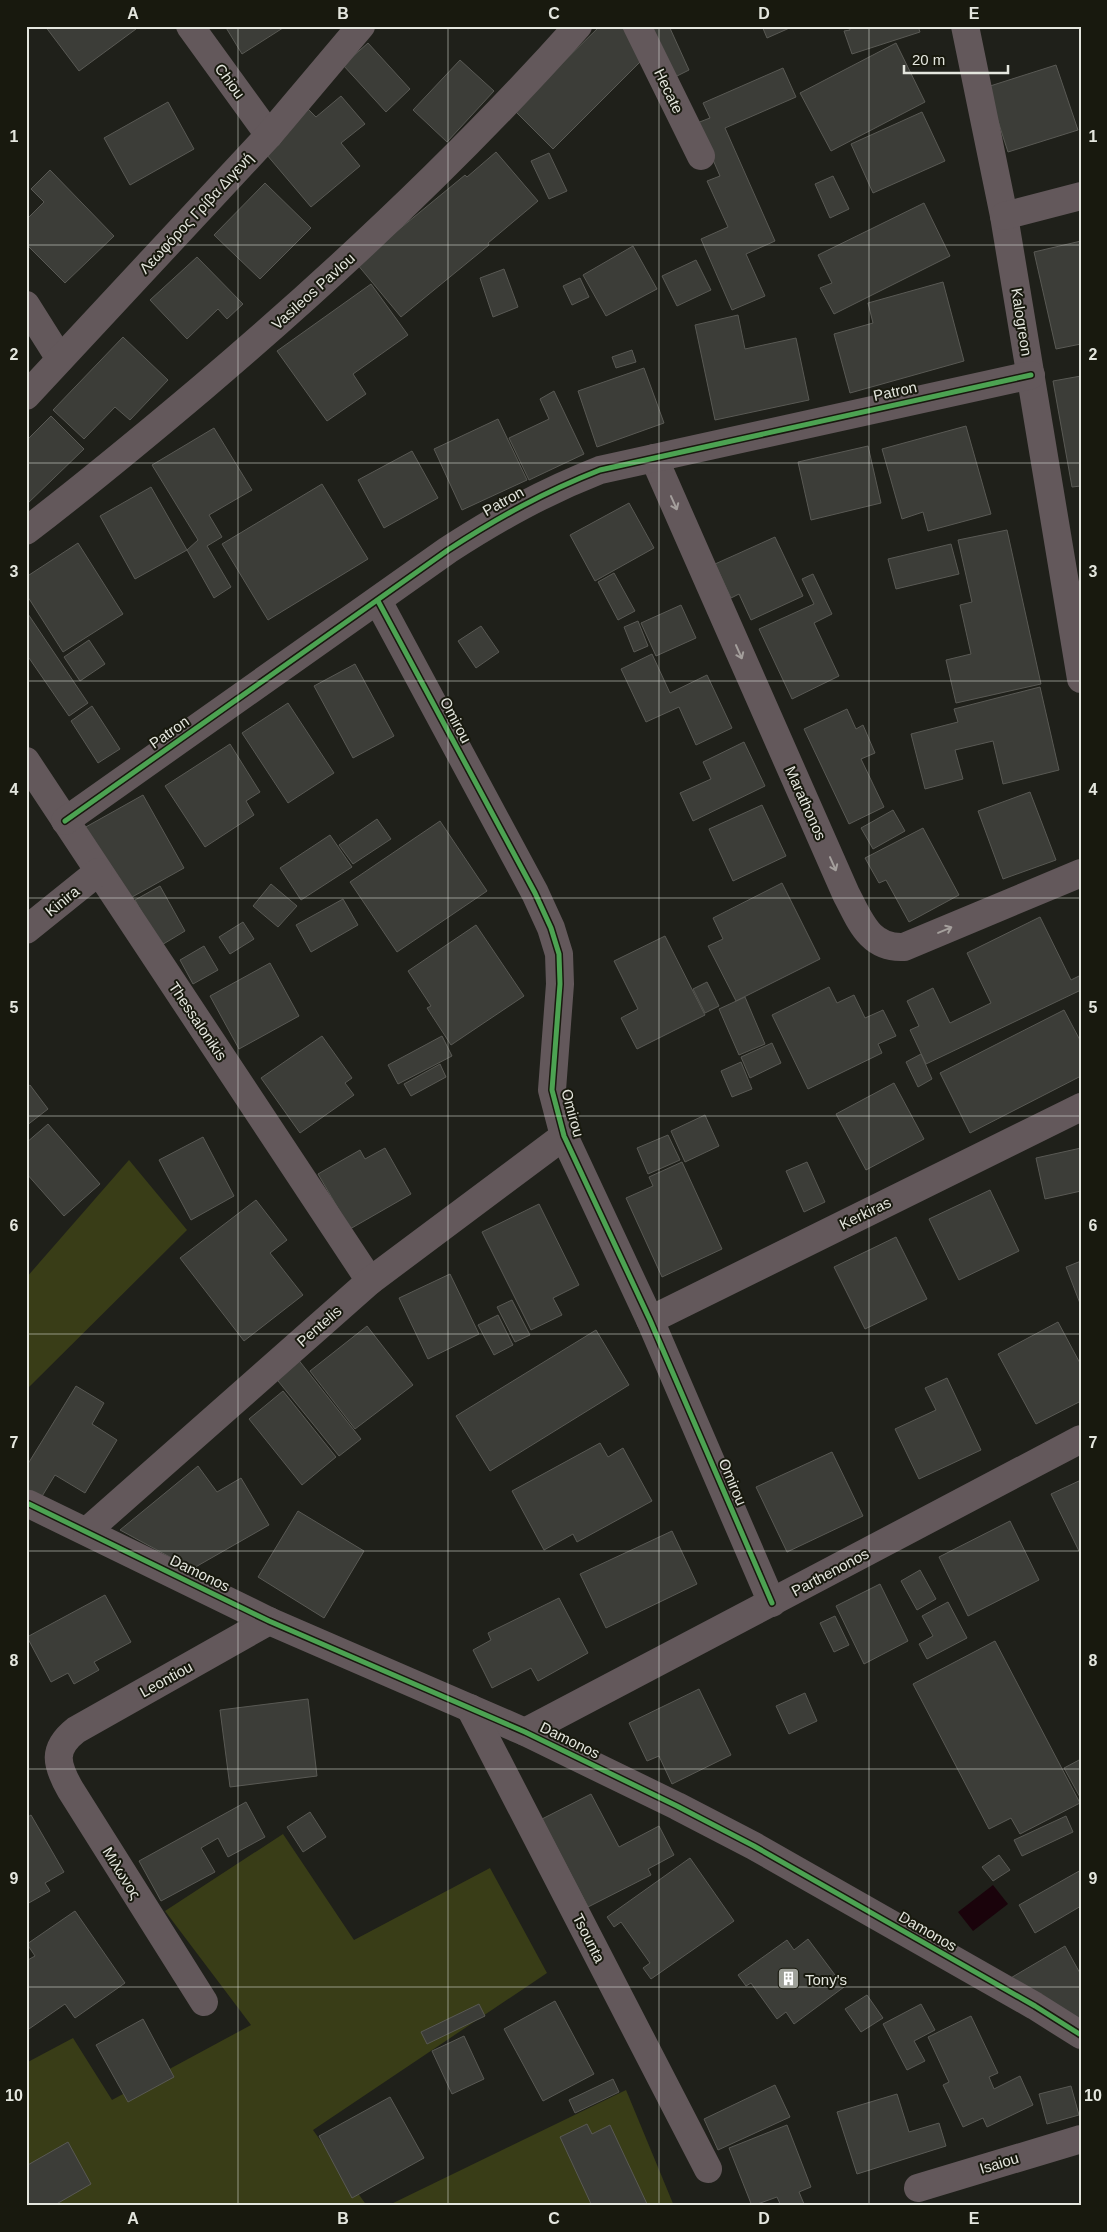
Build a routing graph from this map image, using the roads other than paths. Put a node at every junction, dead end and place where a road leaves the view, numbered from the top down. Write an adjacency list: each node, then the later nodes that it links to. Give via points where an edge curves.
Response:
1 (190, 26): 6 (street, Chiou)
2 (361, 26): 6 (street, Λεωφόρος Γρίβα Διγενή)
3 (578, 26): 15 (street, Vasileos Pavlou, via 478,135 366,244 83,488)
4 (637, 26): 7 (street, Hecate)
5 (965, 26): 9 (street, Kalogreon)
6 (269, 135): 11 (street, Λεωφόρος Γρίβα Διγενή)
7 (701, 156)
8 (1081, 196): 9 (street)
9 (1004, 216): 12 (street, Kalogreon)
10 (26, 304): 11 (street)
11 (60, 359): 13 (street, Λεωφόρος Γρίβα Διγενή)
12 (1031, 374): 14 (street, Patron); 17 (street, Kalogreon)
13 (26, 396)
14 (654, 458): 16 (street, Patron, via 600,470 532,499 448,550); 21 (street, Marathonos, one-way to 21, via 846,894 874,940 889,948 904,947)
15 (26, 531)
16 (378, 601): 19 (street, Patron); 24 (street, Omirou, via 551,928 559,954 560,984 552,1090)
17 (1081, 679)
18 (26, 761): 19 (street, Thessalonikis)
19 (65, 821): 20 (street, Thessalonikis)
20 (98, 872): 22 (street, Kinira); 25 (street, Thessalonikis)
21 (1081, 873)
22 (26, 930)
23 (1081, 1106): 26 (street, Kerkiras)
24 (564, 1136): 25 (street, Pentelis); 26 (street, Omirou)
25 (370, 1281): 29 (street, Pentelis)
26 (650, 1320): 30 (street, Omirou)
27 (1081, 1439): 30 (street, Parthenonos)
28 (28, 1504): 29 (street, Damonos)
29 (87, 1531): 31 (street, Damonos)
30 (772, 1603): 33 (street, Parthenonos)
31 (269, 1621): 32 (street, Damonos); 34 (street, Leontiou)
32 (470, 1708): 33 (street, Damonos); 38 (street, Tsounta)
33 (526, 1732): 36 (street, Damonos, via 754,1846)
34 (65, 1739): 35 (street, Μιλωνος, via 58,1762 62,1775)
35 (204, 2002)
36 (1081, 2035)
37 (1081, 2139): 39 (street, Isaiou)
38 (708, 2169)
39 (918, 2188)

